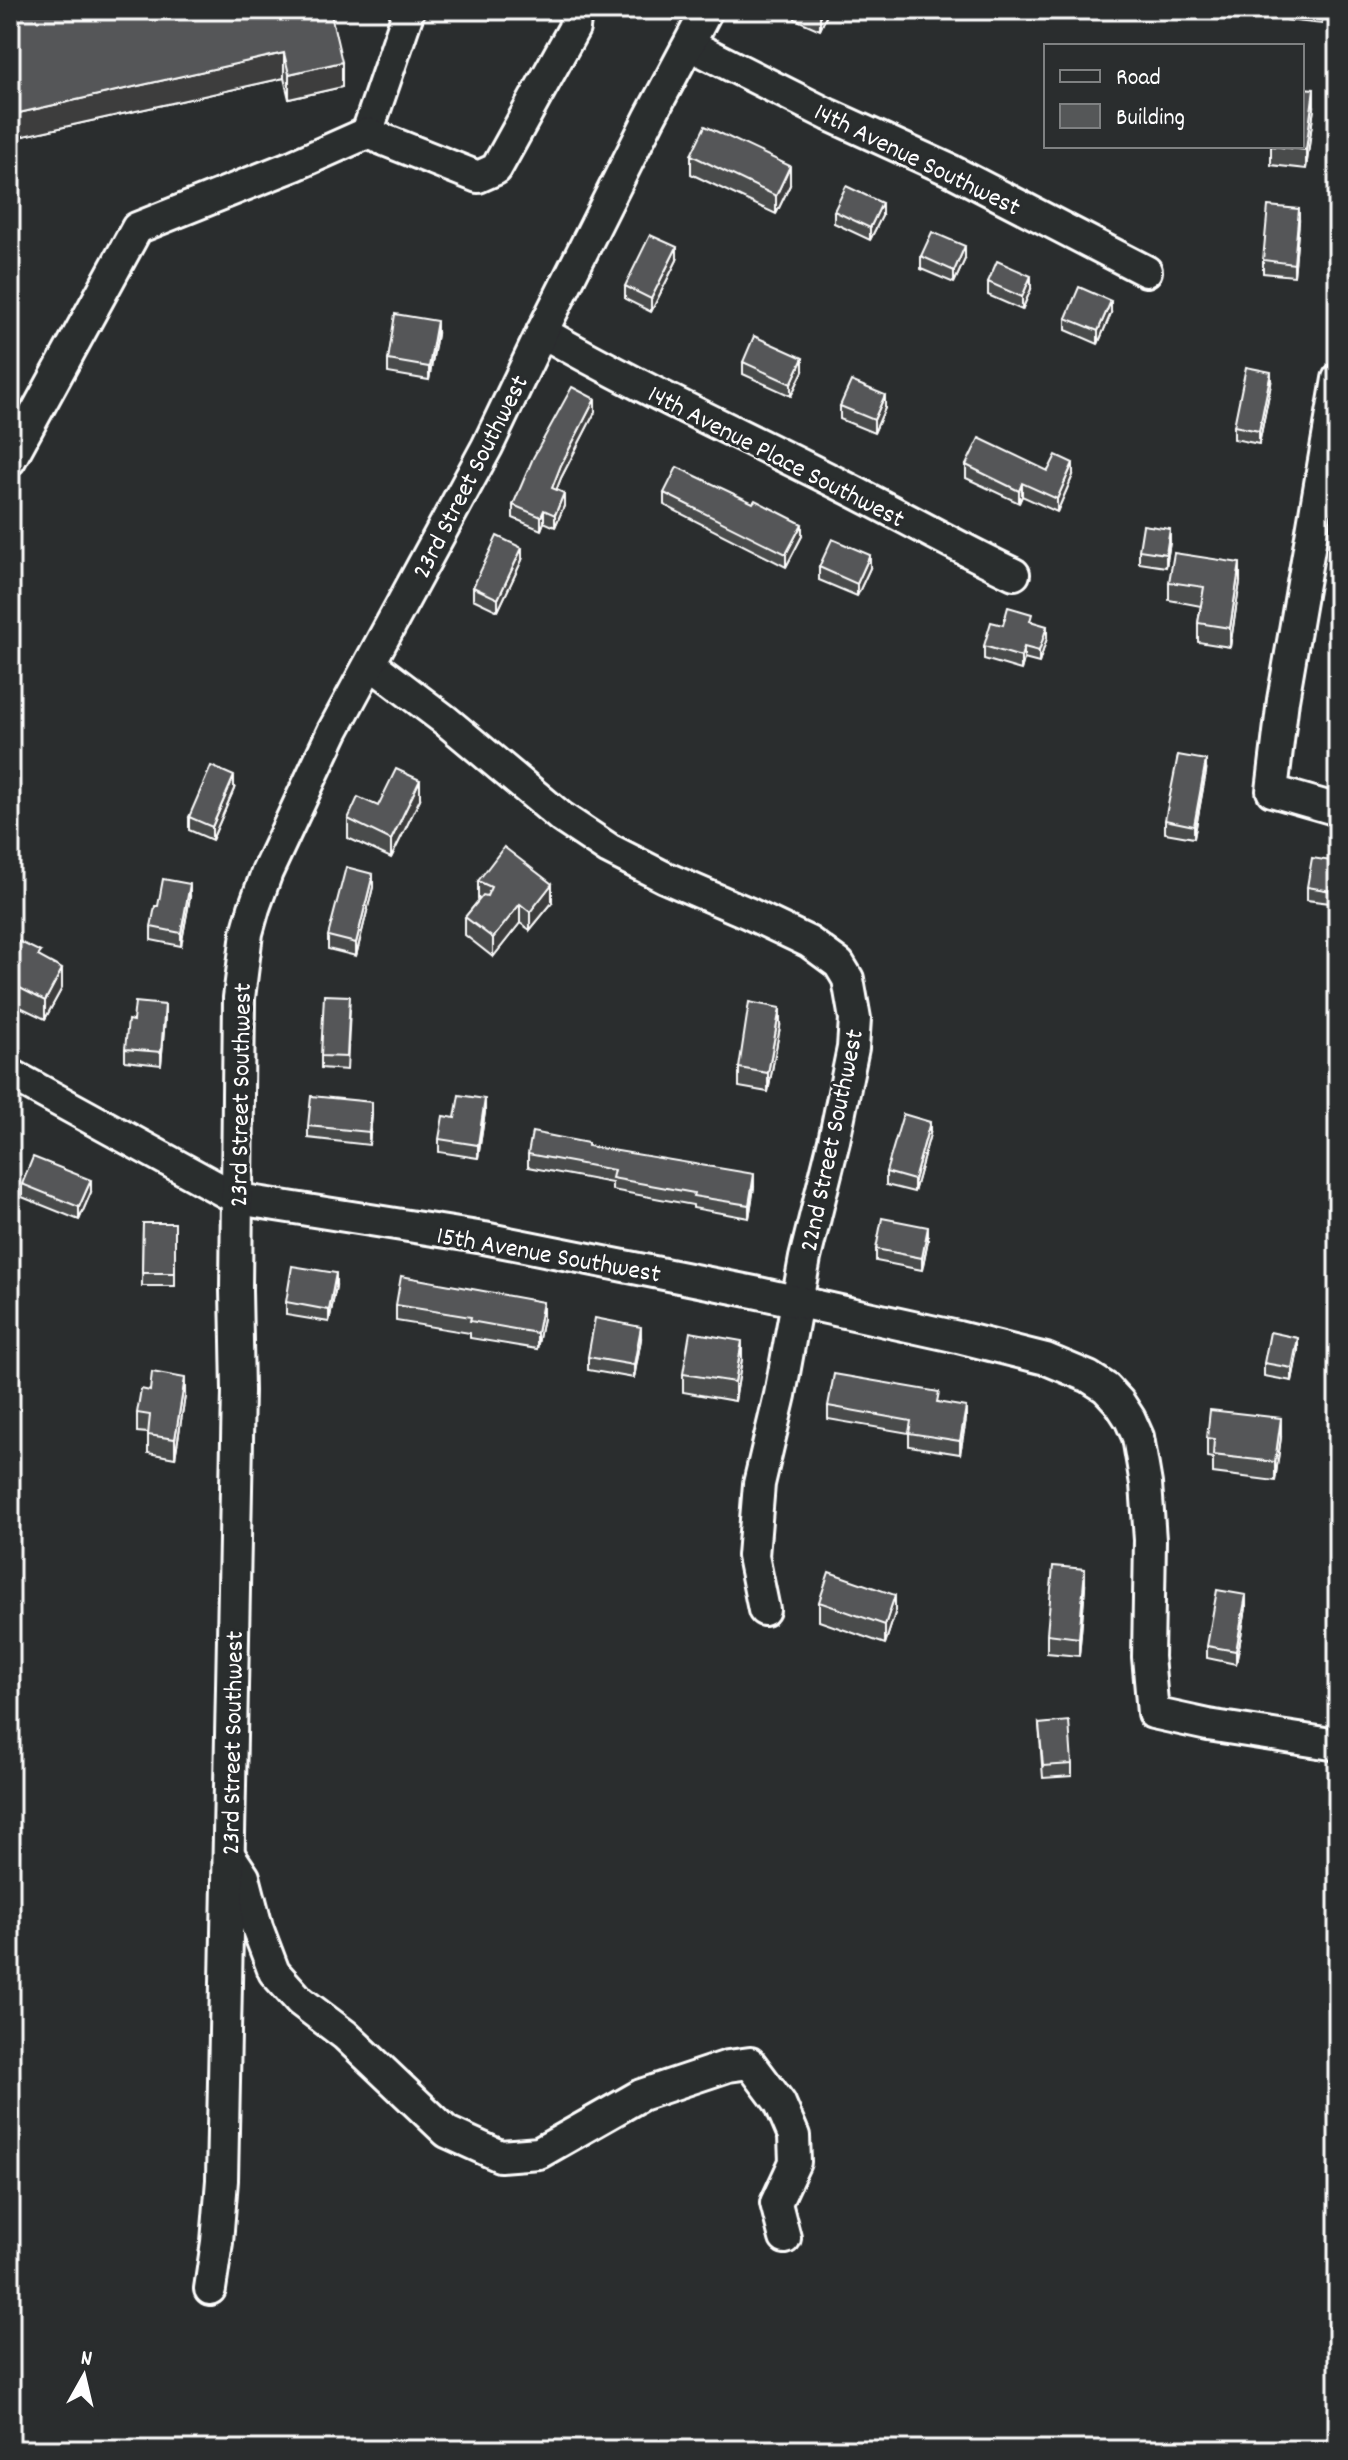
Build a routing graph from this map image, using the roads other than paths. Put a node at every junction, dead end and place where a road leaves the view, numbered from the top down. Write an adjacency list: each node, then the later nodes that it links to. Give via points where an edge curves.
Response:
1 (409, 10): 5 (street)
2 (573, 10): 5 (street, via 574,28 496,169 478,177)
3 (707, 10): 4 (street, 23rd Street Southwest)
4 (690, 45): 6 (street, 14th Avenue Southwest); 7 (street, 23rd Street Southwest)
5 (367, 133): 9 (street, via 137,228)
6 (1146, 271)
7 (542, 332): 10 (street, 14th Avenue Place Southwest, via 609,371); 11 (street, 23rd Street Southwest)
8 (1338, 379): 12 (street, via 1272,791)
9 (10, 460)
10 (1014, 574)
11 (371, 664): 14 (street, 23rd Street Southwest, via 333,731 267,872 247,933 239,998); 15 (street, 22nd Street Southwest, via 561,817 609,849 809,942 839,964 848,979 855,1019 853,1048)
12 (1338, 810)
13 (10, 1074): 14 (street, 15th Avenue Southwest)
14 (238, 1199): 15 (street, 15th Avenue Southwest, via 484,1238); 18 (street, 23rd Street Southwest)
15 (796, 1301): 16 (street, 22nd Street Southwest, via 759,1484 753,1556); 17 (street, 15th Avenue Southwest, via 1046,1359 1106,1388 1138,1437 1146,1484 1153,1713)
16 (764, 1610)
17 (1338, 1745)
18 (229, 1854): 19 (street, via 244,1877 274,1972 300,2001 345,2035 447,2132 500,2156 539,2153 641,2095 750,2063 780,2103 794,2136 795,2162 776,2203); 20 (street, 23rd Street Southwest, via 222,2180)
19 (785, 2238)
20 (210, 2289)

